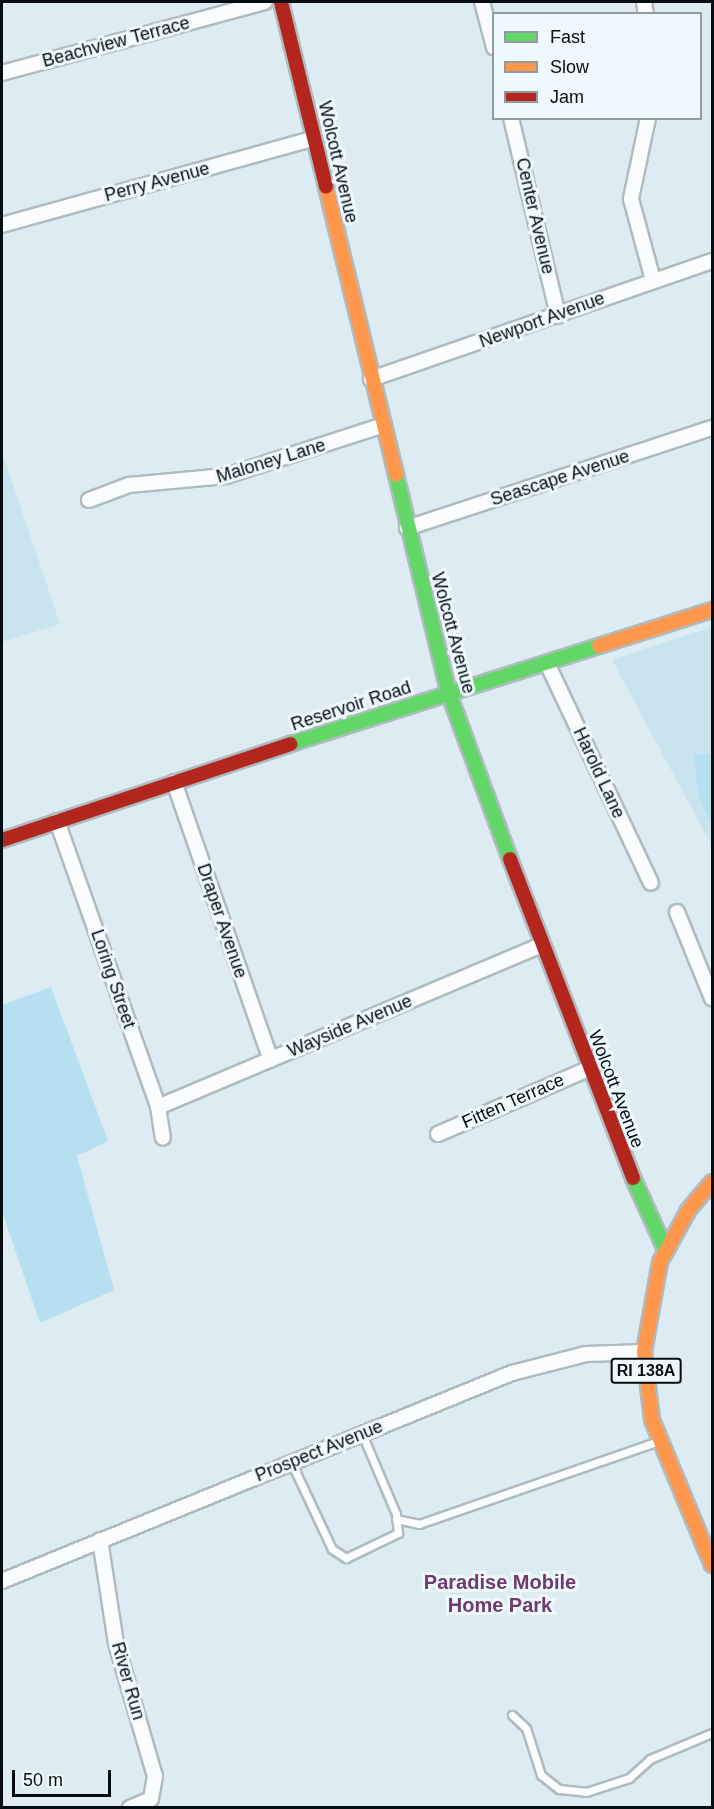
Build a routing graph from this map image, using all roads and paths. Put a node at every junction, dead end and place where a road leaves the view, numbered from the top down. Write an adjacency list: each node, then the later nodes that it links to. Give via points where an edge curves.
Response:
1 (265, 2): 5 (street, Beachview Terrace)
2 (281, 2): 8 (street, Wolcott Avenue)
3 (482, 2): 4 (street)
4 (492, 40)
5 (2, 73)
6 (511, 120): 12 (street, Center Avenue)
7 (648, 120): 11 (street, via 631,199)
8 (314, 139): 9 (street, Perry Avenue); 13 (street, Wolcott Avenue)
9 (2, 225)
10 (712, 261): 11 (street, Newport Avenue)
11 (653, 280): 12 (street, Newport Avenue)
12 (558, 315): 13 (street, Newport Avenue)
13 (371, 379): 14 (street, Wolcott Avenue)
14 (381, 426): 16 (street, Maloney Lane, via 226,476 129,485); 17 (street, Wolcott Avenue)
15 (712, 428): 17 (street, Seascape Avenue)
16 (89, 500)
17 (407, 528): 20 (street, Wolcott Avenue)
18 (712, 610): 19 (street, Reservoir Road)
19 (547, 663): 20 (street, Reservoir Road); 24 (street, Harold Lane)
20 (449, 694): 21 (street, Reservoir Road); 26 (street, Wolcott Avenue)
21 (174, 782): 22 (street, Reservoir Road); 28 (street, Draper Avenue)
22 (57, 821): 23 (street, Reservoir Road); 30 (street, Loring Street)
23 (2, 840)
24 (651, 884)
25 (677, 912): 27 (street)
26 (542, 945): 28 (street, Wayside Avenue); 29 (street, Wolcott Avenue)
27 (712, 998)
28 (271, 1060): 30 (street, Wayside Avenue)
29 (588, 1068): 31 (street, Fitten Terrace); 34 (street, Wolcott Avenue, via 615,1139)
30 (158, 1107): 32 (street, Loring Street)
31 (438, 1134)
32 (163, 1138)
33 (712, 1182): 34 (street, RI 138A, via 688,1211)
34 (666, 1251): 35 (street, RI 138A, via 651,1296)
35 (644, 1352): 36 (street, Prospect Avenue, via 586,1354 536,1366); 37 (street, RI 138A, via 652,1420)
36 (362, 1434): 38 (street, Prospect Avenue); 39 (lane)
37 (659, 1441): 39 (lane, via 419,1524); 41 (street, RI 138A)
38 (291, 1462): 39 (lane, via 332,1549 346,1558 398,1533); 40 (street, Prospect Avenue)
39 (396, 1519)
40 (100, 1540): 42 (street, Prospect Avenue); 45 (street, River Run, via 116,1643 155,1776 151,1799)
41 (712, 1565)
42 (2, 1581)
43 (512, 1715): 44 (lane, via 526,1728 541,1775 559,1789 586,1792 629,1778 650,1759)
44 (712, 1733)
45 (130, 1808)

